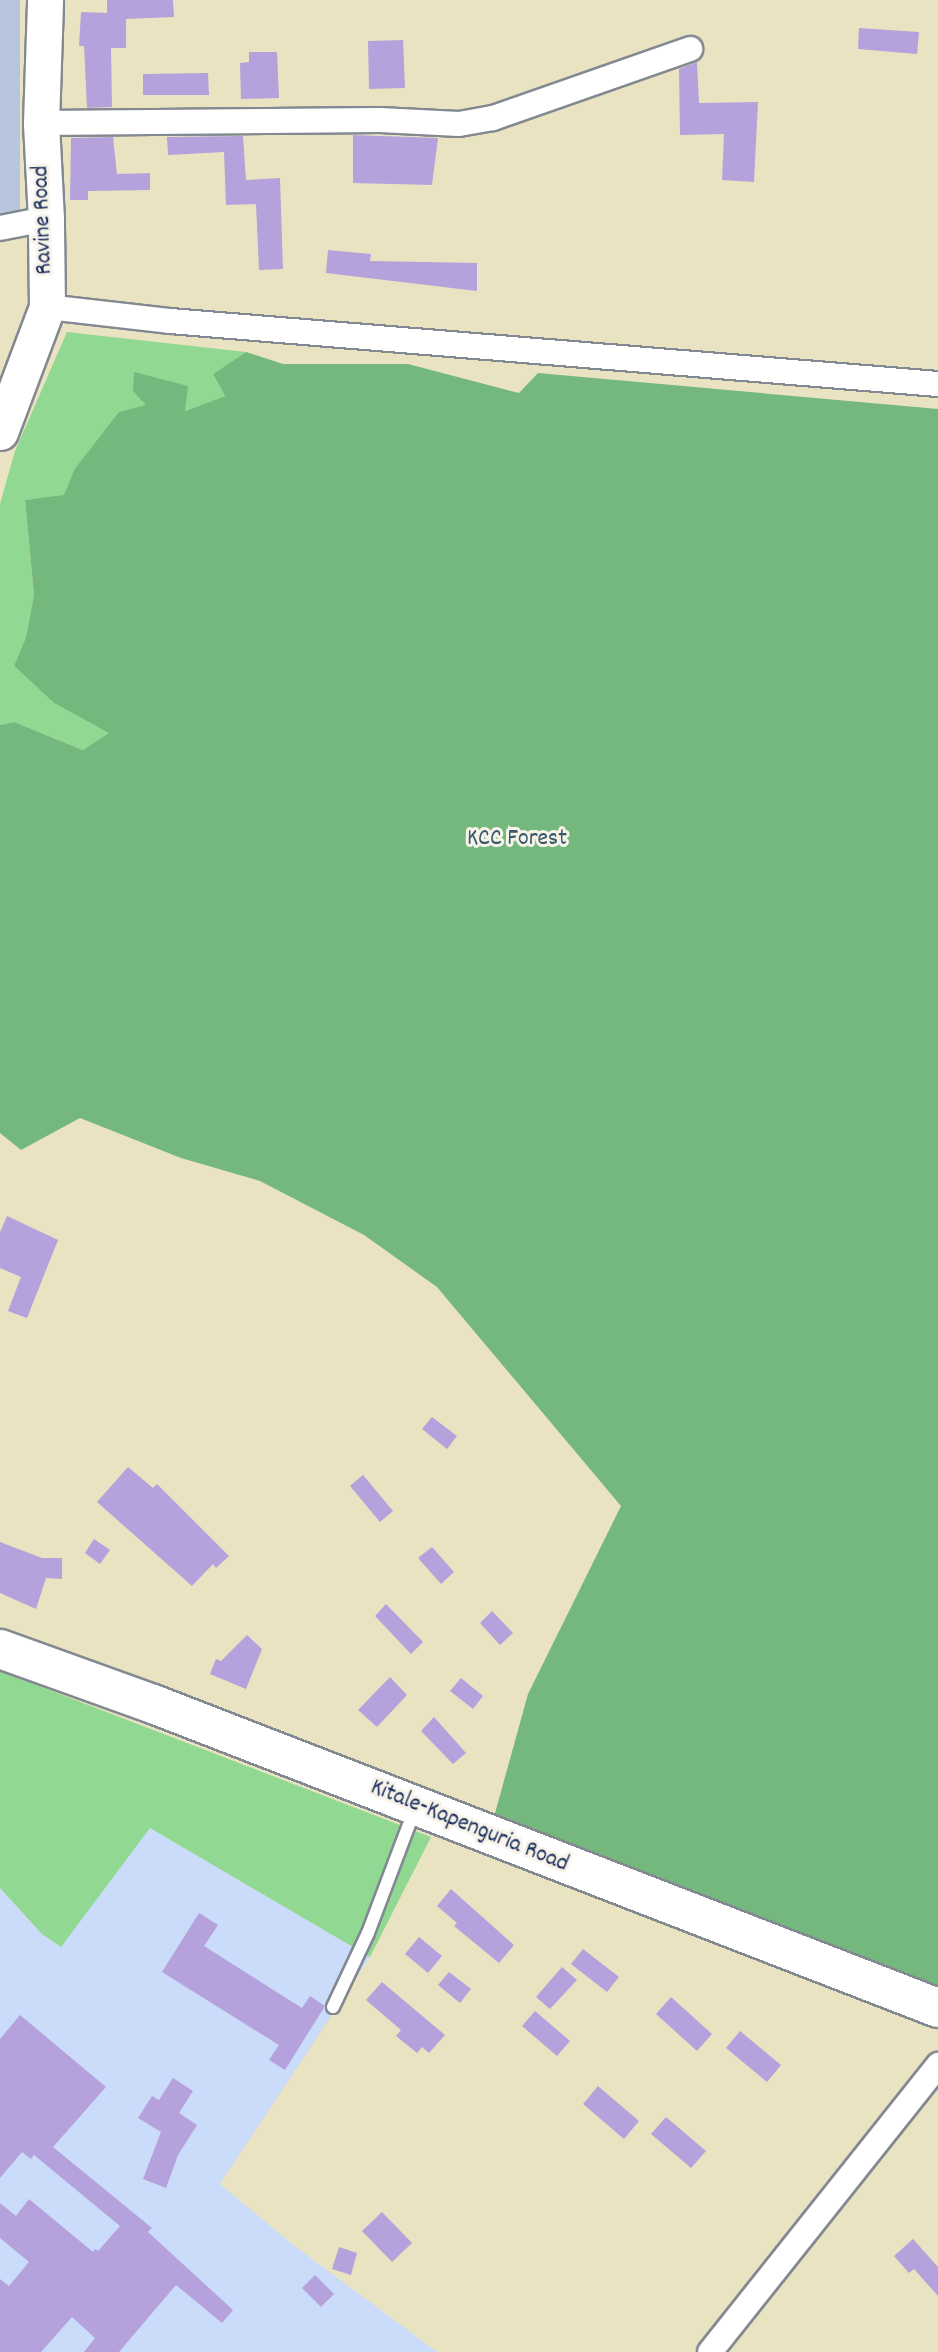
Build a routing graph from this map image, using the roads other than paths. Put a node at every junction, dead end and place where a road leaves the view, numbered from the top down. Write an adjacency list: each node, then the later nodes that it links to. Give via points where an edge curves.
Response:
1 (45, 0): 3 (street, Ravine Road)
2 (690, 49): 3 (street, via 493,118 459,124 380,120)
3 (41, 123): 4 (street, Ravine Road)
4 (46, 219): 5 (street); 6 (street, Ravine Road)
5 (0, 228)
6 (47, 307): 7 (street); 8 (street, Ravine Road)
7 (938, 384)
8 (0, 432)
9 (0, 1649): 10 (highway, Kitale-Kapenguria Road)
10 (416, 1807): 11 (lane, via 368,1933); 12 (highway, Kitale-Kapenguria Road)
11 (333, 2007)
12 (938, 2008)
13 (938, 2065): 14 (street)
14 (713, 2351)

